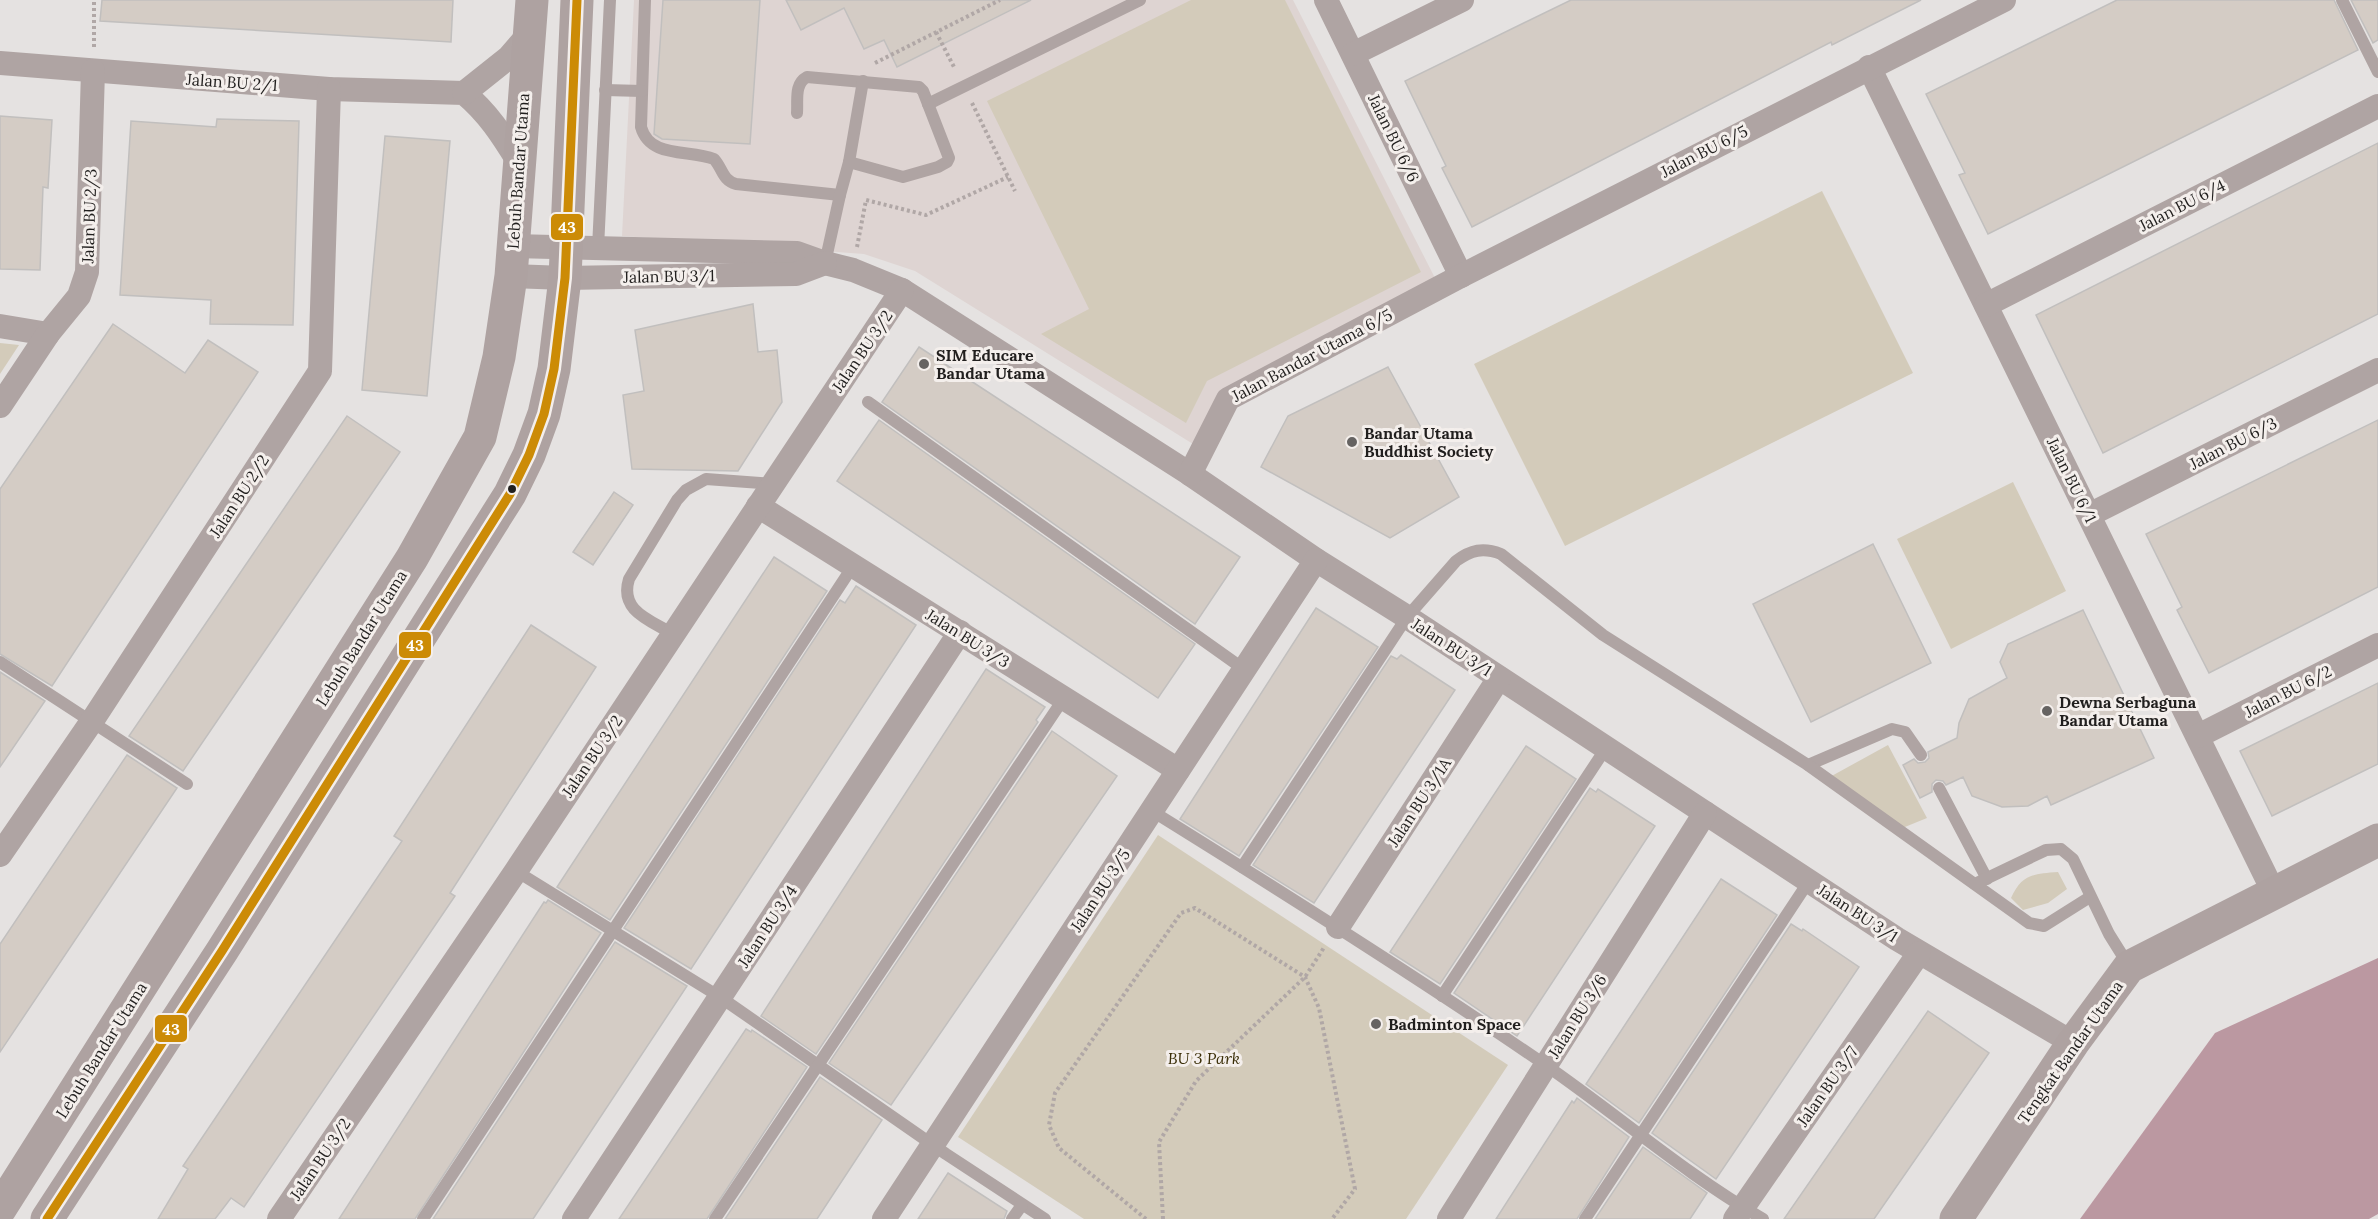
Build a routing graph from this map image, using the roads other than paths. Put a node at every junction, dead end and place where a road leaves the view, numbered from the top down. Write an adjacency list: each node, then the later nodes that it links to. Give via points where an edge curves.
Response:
1 (532, 0): 10 (main road, Lebuh Bandar Utama)
2 (577, 0): 27 (main road)
3 (609, 0): 18 (lane)
4 (645, 0): 19 (lane)
5 (1140, 0): 21 (lane)
6 (1326, 0): 11 (street, Jalan BU 6/6)
7 (1462, 0): 11 (street)
8 (2004, 0): 13 (street, Jalan BU 6/5)
9 (2342, 0): 15 (lane)
10 (528, 36): 20 (street, via 508,58); 24 (main road, Lebuh Bandar Utama)
11 (1353, 54): 30 (street, Jalan BU 6/6)
12 (0, 63): 14 (street, Jalan BU 2/1)
13 (1869, 67): 30 (street, Jalan BU 6/5); 33 (street, Jalan BU 6/1)
14 (93, 71): 17 (street, Jalan BU 2/1); 35 (street, Jalan BU 2/3, via 87,272 78,297)
15 (2378, 72)
16 (863, 81): 21 (lane, via 919,87); 23 (lane, via 807,77 798,86); 25 (lane)
17 (329, 89): 20 (street, Jalan BU 2/1); 53 (street, Jalan BU 2/2, via 320,371)
18 (605, 90): 19 (lane); 27 (lane)
19 (642, 91): 26 (lane, via 643,136 655,147 714,159 728,182)
20 (464, 93): 24 (street, via 495,123)
21 (928, 104): 25 (lane, via 948,152 947,162 903,177)
22 (2378, 106): 33 (street, Jalan BU 6/4)
23 (797, 113)
24 (518, 161): 28 (main road, Lebuh Bandar Utama)
25 (849, 162): 26 (lane)
26 (840, 195): 29 (lane)
27 (576, 258): 28 (street, Jalan BU 3/1); 29 (street, Jalan BU 3/1, via 797,254); 29 (street, Jalan BU 3/1, via 796,274); 87 (main road, via 544,414 510,494 222,951)
28 (512, 261): 83 (main road, Lebuh Bandar Utama, via 499,357 480,437 470,457 412,558)
29 (825, 263): 31 (street, Jalan BU 3/1)
30 (1461, 276): 32 (street, Jalan BU 6/5)
31 (902, 290): 39 (street, Jalan BU 3/1); 40 (street, Jalan BU 3/2)
32 (1405, 305): 39 (street, Jalan Bandar Utama 6/5, via 1228,399)
33 (1986, 305): 42 (street, Jalan BU 6/1)
34 (0, 326): 35 (street)
35 (48, 334): 38 (street, Jalan BU 2/3)
36 (2378, 370): 42 (street, Jalan BU 6/3)
37 (868, 402): 50 (lane)
38 (0, 406)
39 (1190, 474): 43 (street, Jalan BU 3/1)
40 (773, 484): 41 (street, Jalan BU 3/2); 47 (lane, via 706,479 677,500 625,591 636,612)
41 (758, 506): 44 (street, Jalan BU 3/3); 47 (street, Jalan BU 3/2)
42 (2089, 515): 54 (street, Jalan BU 6/1)
43 (1316, 560): 45 (street, Jalan BU 3/1); 50 (street, Jalan BU 3/5)
44 (854, 566): 46 (street, Jalan BU 3/3); 73 (lane)
45 (1407, 617): 51 (street, Jalan BU 3/1); 57 (lane, via 1456,561 1478,549 1490,550 1604,635); 65 (lane)
46 (960, 632): 52 (street, Jalan BU 3/3); 77 (street, Jalan BU 3/4)
47 (673, 634): 66 (street, Jalan BU 3/2)
48 (2378, 645): 54 (street, Jalan BU 6/2)
49 (0, 662): 53 (lane)
50 (1245, 670): 58 (street, Jalan BU 3/5)
51 (1499, 678): 55 (street, Jalan BU 3/1); 72 (street, Jalan BU 3/1A)
52 (1064, 698): 58 (street, Jalan BU 3/3); 79 (lane)
53 (92, 721): 59 (lane); 64 (street, Jalan BU 2/2)
54 (2198, 736): 70 (street, Jalan BU 6/1)
55 (1606, 748): 62 (street, Jalan BU 3/1); 76 (lane)
56 (1922, 756): 57 (lane, via 1905,732 1892,729)
57 (1808, 765): 69 (lane)
58 (1178, 770): 61 (street, Jalan BU 3/5)
59 (187, 784)
60 (1939, 788): 67 (lane)
61 (1152, 811): 65 (lane); 82 (street, Jalan BU 3/5)
62 (1705, 813): 68 (street, Jalan BU 3/1); 80 (street, Jalan BU 3/6)
63 (2378, 840): 70 (main road, Tengkat Bandar Utama)
64 (0, 855)
65 (1242, 867): 72 (lane)
66 (516, 871): 73 (lane); 88 (street, Jalan BU 3/2)
67 (1987, 879): 69 (lane); 71 (lane, via 2046,850 2061,849 2073,859)
68 (1809, 881): 74 (street, Jalan BU 3/1); 81 (lane)
69 (1975, 885): 71 (lane, via 2036,926 2052,923)
70 (2274, 892): 75 (main road, Tengkat Bandar Utama)
71 (2090, 897): 75 (lane)
72 (1338, 927): 76 (lane)
73 (612, 932): 77 (lane); 89 (lane)
74 (1920, 953): 78 (street, Jalan BU 3/1); 86 (street, Jalan BU 3/7)
75 (2129, 967): 78 (main road, Tengkat Bandar Utama)
76 (1442, 996): 80 (lane)
77 (720, 997): 79 (lane); 90 (street, Jalan BU 3/4)
78 (2073, 1043): 97 (main road, Tengkat Bandar Utama)
79 (819, 1065): 82 (lane); 91 (lane)
80 (1546, 1066): 81 (lane); 95 (street, Jalan BU 3/6)
81 (1639, 1135): 86 (lane); 96 (lane)
82 (934, 1145): 84 (lane); 92 (street, Jalan BU 3/5)
83 (9, 1186): 85 (main road, Lebuh Bandar Utama)
84 (1022, 1205): 93 (lane); 94 (lane)
85 (0, 1209)
86 (1747, 1215)
87 (47, 1219)
88 (279, 1219)
89 (423, 1219)
90 (574, 1219)
91 (715, 1219)
92 (884, 1219)
93 (1012, 1219)
94 (1045, 1219)
95 (1449, 1219)
96 (1585, 1219)
97 (1956, 1219)

